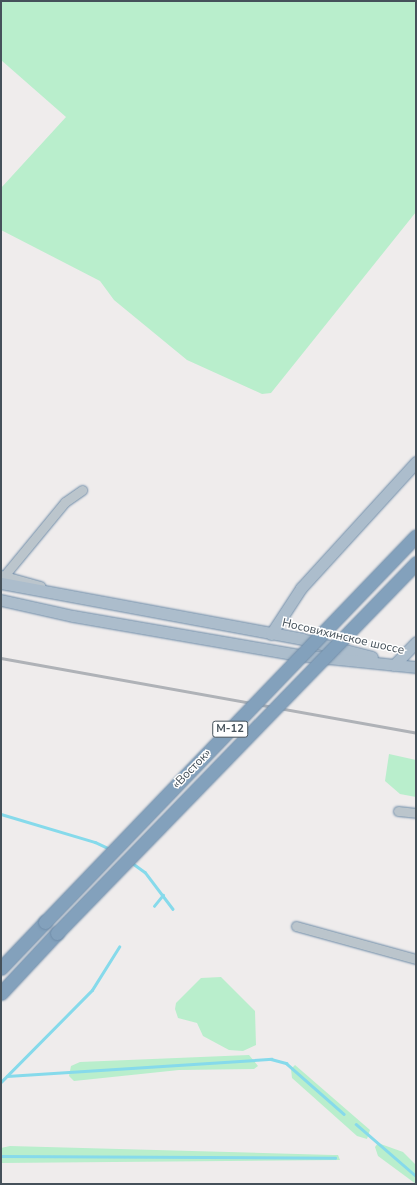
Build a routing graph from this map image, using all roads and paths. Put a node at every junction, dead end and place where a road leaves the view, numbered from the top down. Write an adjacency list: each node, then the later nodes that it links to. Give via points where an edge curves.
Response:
1 (416, 462): 7 (main road, via 301,588)
2 (82, 490): 5 (street, via 65,502)
3 (416, 536): 15 (highway, «Восток» / М-12, bridge)
4 (416, 563): 16 (highway, «Восток» / М-12, bridge)
5 (2, 578): 7 (main road, Носовихинское шоссе, via 115,604)
6 (1, 600): 9 (main road, Носовихинское шоссе, via 73,616 299,655)
7 (271, 634): 9 (main road, Носовихинское шоссе)
8 (416, 642): 9 (main road)
9 (395, 664): 10 (main road, Носовихинское шоссе)
10 (414, 667)
11 (398, 811): 12 (street)
12 (416, 813)
13 (296, 926): 14 (street)
14 (416, 959)
15 (1, 968)
16 (1, 993)

